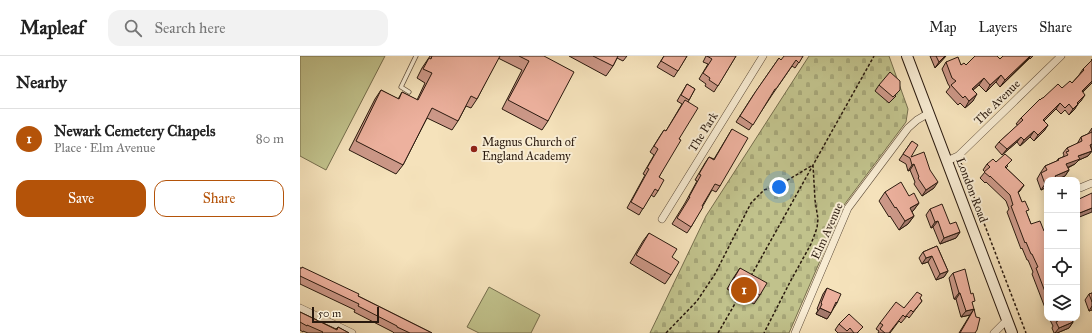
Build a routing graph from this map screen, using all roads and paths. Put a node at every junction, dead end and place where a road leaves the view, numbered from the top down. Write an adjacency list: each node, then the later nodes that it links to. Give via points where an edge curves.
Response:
1 (416, 56): 6 (lane, via 401,87)
2 (763, 56): 13 (street, The Park)
3 (874, 56): 10 (path)
4 (908, 56): 7 (main road, London Road)
5 (1061, 56): 8 (street, The Avenue, via 958,156)
6 (409, 92)
7 (929, 113): 8 (main road, London Road); 18 (street, Elm Avenue, via 908,128 848,208)
8 (947, 161): 17 (main road, London Road)
9 (960, 161): 26 (path)
10 (813, 165): 14 (path); 20 (path, via 781,184 764,190 751,203 697,301); 22 (path, via 817,228)
11 (1092, 183): 12 (street)
12 (1080, 188)
13 (662, 219)
14 (748, 280)
15 (741, 294): 21 (path)
16 (300, 308): 19 (street)
17 (1007, 320): 24 (street); 25 (main road, London Road)
18 (796, 330): 23 (street)
19 (352, 333)
20 (666, 333)
21 (718, 333)
22 (764, 333)
23 (805, 333)
24 (994, 333)
25 (1012, 333)
26 (1026, 333)

